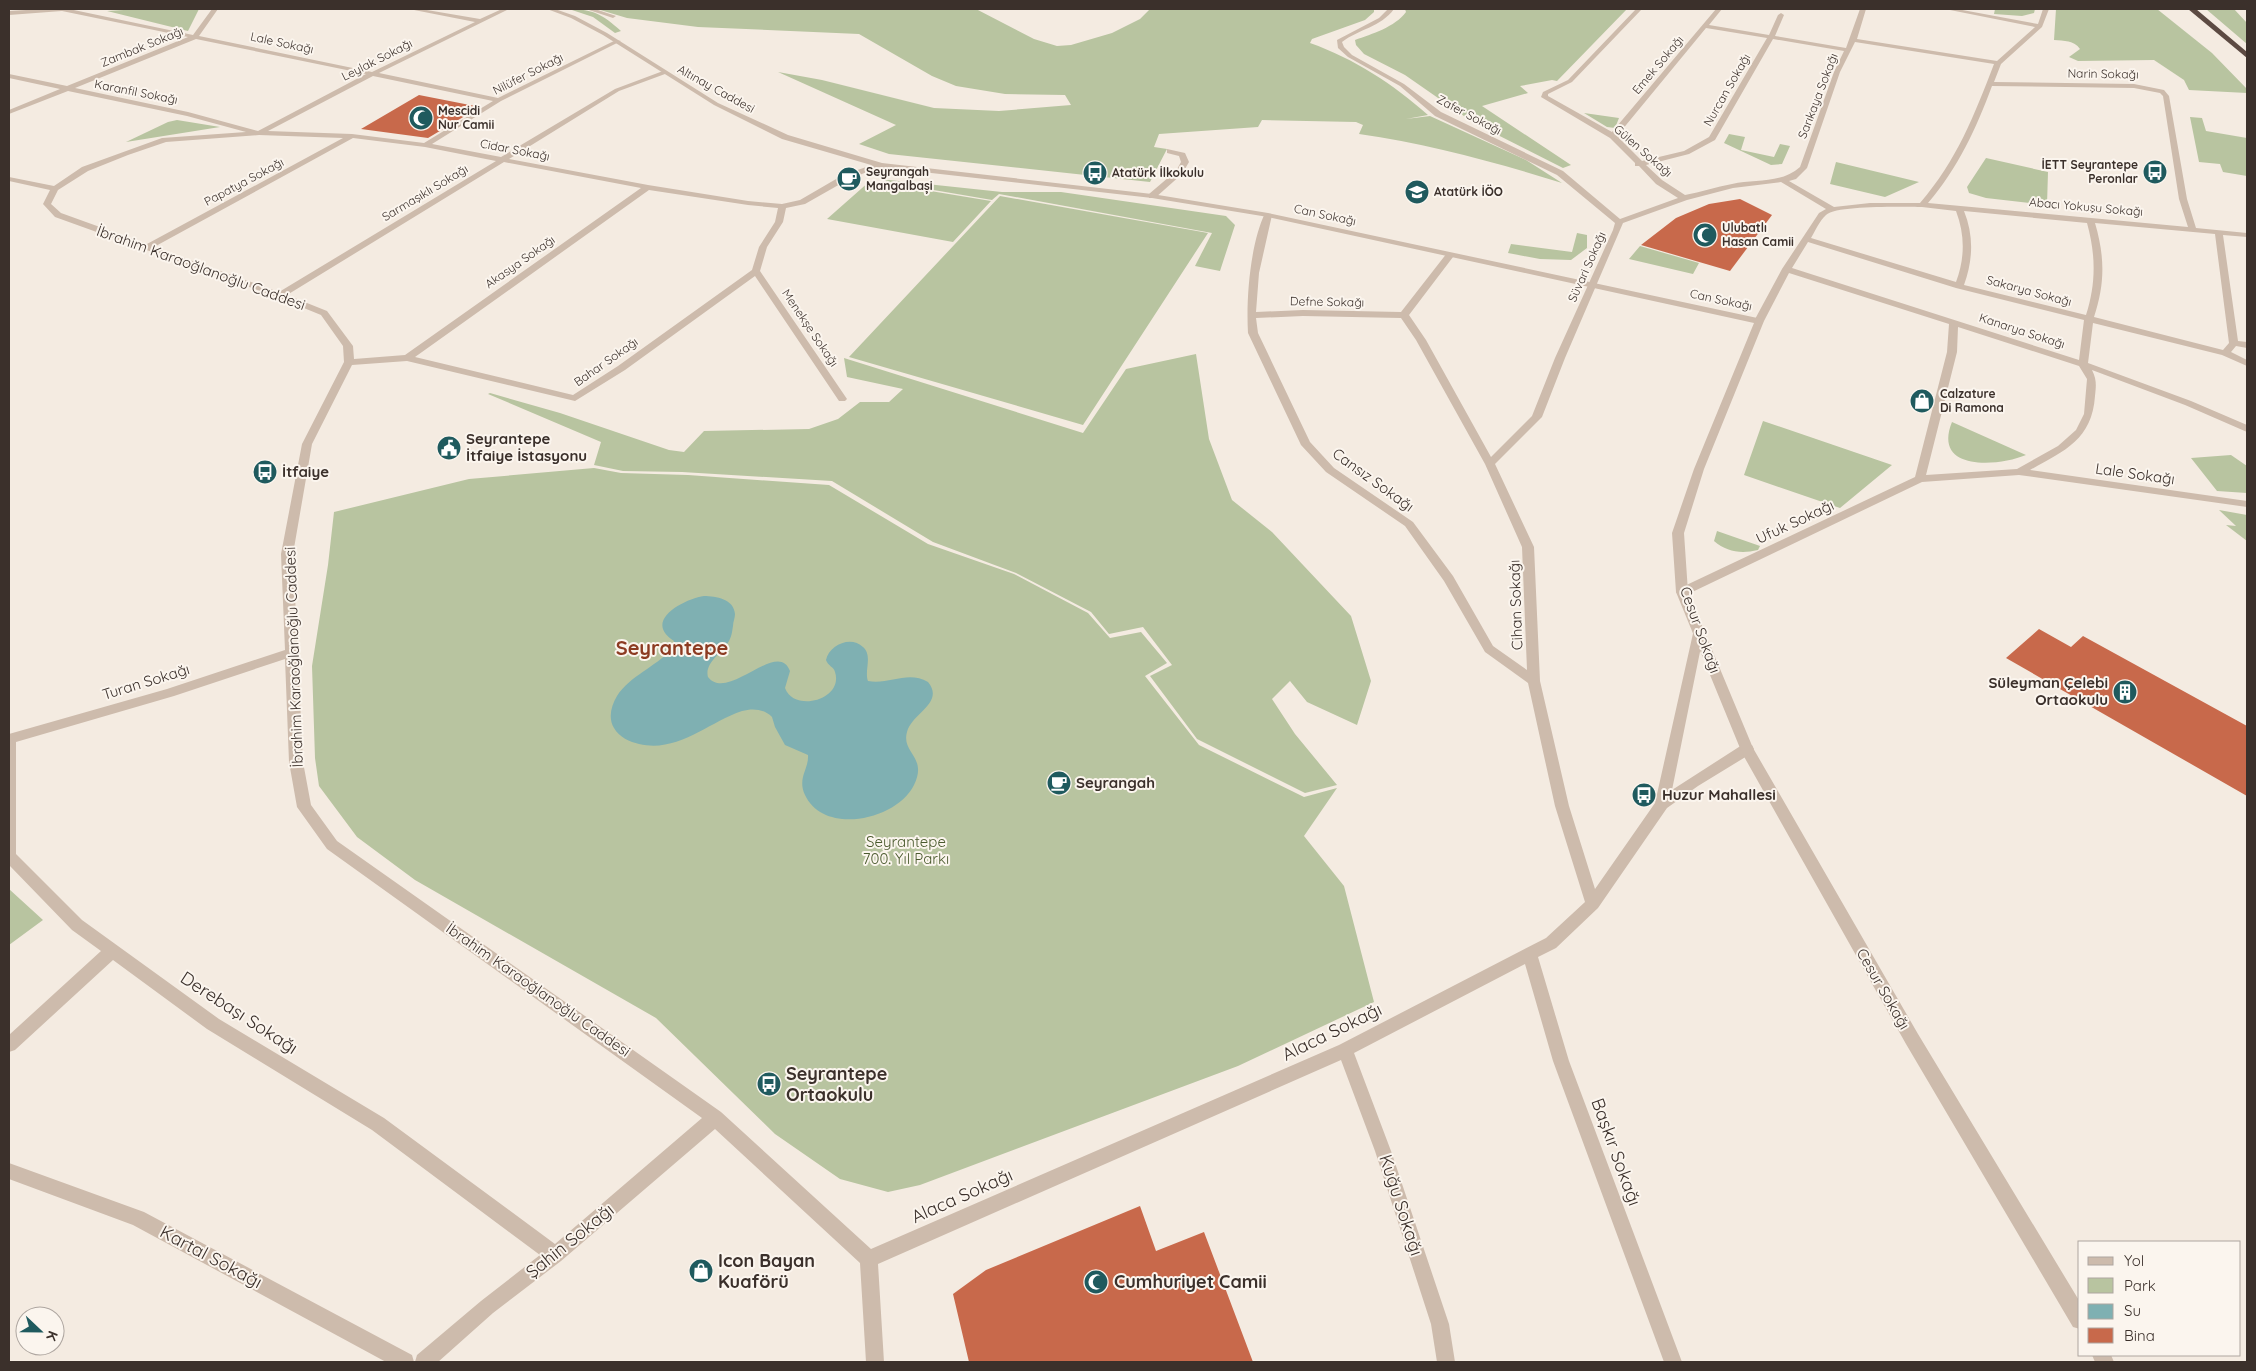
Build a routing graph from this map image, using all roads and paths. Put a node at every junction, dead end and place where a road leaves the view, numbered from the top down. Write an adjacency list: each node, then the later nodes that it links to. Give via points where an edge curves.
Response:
1 (61, 9): 2 (street); 15 (street); 21 (street, Lale Sokağı)
2 (65, 9)
3 (215, 9): 21 (street, Zambak Sokağı)
4 (412, 9): 18 (street)
5 (506, 9): 18 (street, Leylak Sokağı)
6 (550, 9): 24 (street, Altınay Caddesi)
7 (589, 9): 17 (street)
8 (1391, 9): 55 (street, Zafer Sokağı, via 1388,14 1338,41 1342,48 1402,86 1438,114 1560,173)
9 (1639, 9): 37 (street, Gülen Sokağı, via 1570,81 1551,89 1544,96)
10 (1719, 9): 19 (street, Emek Sokağı)
11 (1863, 9): 23 (street, Sarıkaya Sokağı)
12 (1948, 9): 20 (street)
13 (2046, 9): 20 (street)
14 (2192, 9): 26 (highway)
15 (9, 13)
16 (1782, 15): 22 (street)
17 (613, 16)
18 (481, 21): 29 (street, Leylak Sokağı)
19 (1705, 26): 22 (street, Nurcan Sokağı); 37 (street, Emek Sokağı)
20 (2040, 26): 27 (street)
21 (195, 37): 29 (street, Lale Sokağı); 32 (street, Zambak Sokağı)
22 (1771, 37): 25 (street, Nurcan Sokağı); 41 (street, Nurcan Sokağı, via 1712,138 1684,153)
23 (1853, 40): 25 (street, Sarıkaya Sokağı); 27 (street)
24 (618, 41): 28 (street, Altınay Caddesi); 33 (street, Nilüfer Sokağı)
25 (1848, 50): 44 (street, Sarıkaya Sokağı, via 1803,168 1793,177)
26 (2247, 56)
27 (1998, 63): 31 (street)
28 (664, 73): 40 (street, Sarmaşıklı Sokağı, via 617,90); 42 (street, Altınay Caddesi, via 716,104 785,137)
29 (372, 74): 33 (street, Lale Sokağı); 35 (street, Leylak Sokağı)
30 (9, 76): 32 (street, Karanfil Sokağı)
31 (1990, 84): 49 (street, via 1971,132 1941,183); 56 (street, Narin Sokağı, via 2134,86 2162,91 2166,96 2183,199)
32 (66, 89): 34 (street, Zambak Sokağı); 35 (street, Karanfil Sokağı, via 188,114)
33 (499, 100): 38 (street, Nilüfer Sokağı)
34 (9, 112)
35 (259, 133): 36 (street, Cidar Sokağı); 46 (street, Cidar Sokağı, via 165,140 85,169)
36 (352, 136): 38 (street, Cidar Sokağı); 60 (street, Papatya Sokağı)
37 (1613, 136): 41 (street, Gülen Sokağı)
38 (425, 145): 40 (street, Cidar Sokağı)
39 (1170, 151): 47 (street, via 1182,155 1185,162 1179,172)
40 (503, 159): 45 (street, Cidar Sokağı); 66 (street, Sarmaşıklı Sokağı)
41 (1638, 164): 48 (street, Gülen Sokağı)
42 (881, 165): 47 (street, Can Sokağı); 50 (street, Cidar Sokağı, via 846,177 802,202)
43 (9, 179): 46 (street)
44 (1782, 180): 48 (street, Süvari Sokağı, via 1733,186); 52 (street)
45 (648, 187): 50 (street, Cidar Sokağı); 75 (street, Akasya Sokağı)
46 (54, 188): 60 (street, İbrahim Karaoğlanoğlu Caddesi, via 47,204 58,215)
47 (1152, 196): 53 (street, Can Sokağı)
48 (1684, 198): 55 (street, Süvari Sokağı)
49 (1922, 205): 51 (street, Abacı Yokuşu Sokağı); 52 (street)
50 (782, 206): 63 (street, via 779,222 763,247)
51 (1959, 208): 54 (street, Abacı Yokuşu Sokağı); 65 (street, via 1966,223 1969,245 1966,268)
52 (1833, 210): 59 (street, Cesur Sokağı, via 1824,212)
53 (1268, 215): 61 (street, Can Sokağı); 67 (street, Cansız Sokağı, via 1256,261)
54 (2090, 219): 56 (street, Abacı Yokuşu Sokağı); 69 (street, via 2096,241 2099,282)
55 (1618, 222): 64 (street, Süvari Sokağı)
56 (2193, 230): 57 (street, Abacı Yokuşu Sokağı)
57 (2218, 232): 58 (street, Abacı Yokuşu Sokağı); 72 (street)
58 (2247, 235)
59 (1806, 239): 62 (street, Cesur Sokağı); 65 (street, Sakarya Sokağı)
60 (146, 248): 66 (street, İbrahim Karaoğlanoğlu Caddesi)
61 (1450, 254): 64 (street, Can Sokağı); 68 (street)
62 (1786, 269): 70 (street, Cesur Sokağı); 71 (street, Kanarya Sokağı)
63 (756, 271): 75 (street, Bahar Sokağı, via 601,383 575,398); 79 (street, Menekşe Sokağı)
64 (1593, 284): 70 (street, Can Sokağı); 81 (street, Süvari Sokağı, via 1537,417)
65 (1959, 286): 69 (street, Sakarya Sokağı)
66 (280, 295): 76 (street, İbrahim Karaoğlanoğlu Caddesi, via 324,313 348,346)
67 (1250, 315): 68 (street, Defne Sokağı); 88 (street, Cansız Sokağı, via 1253,332 1305,443 1330,470 1409,524 1449,580 1489,649)
68 (1404, 315): 81 (street, Cihan Sokağı)
69 (2089, 320): 74 (street, Sakarya Sokağı); 78 (street)
70 (1759, 321): 85 (street, Cesur Sokağı, via 1699,469 1678,533)
71 (1954, 322): 78 (street, Kanarya Sokağı); 83 (street, via 1952,352)
72 (2234, 343): 73 (street); 74 (street)
73 (2247, 345)
74 (2225, 353): 77 (street, Sakarya Sokağı)
75 (407, 358): 76 (street, Bahar Sokağı)
76 (349, 362): 87 (street, İbrahim Karaoğlanoğlu Caddesi, via 307,444 287,554)
77 (2247, 363)
78 (2083, 364): 80 (street, Kanarya Sokağı); 82 (street, via 2092,379 2089,414 2080,432 2062,448)
79 (842, 399)
80 (2247, 429)
81 (1490, 464): 88 (street, Cihan Sokağı, via 1528,547)
82 (2020, 472): 83 (street, Ufuk Sokağı); 84 (street, Lale Sokağı)
83 (1920, 479): 85 (street, Ufuk Sokağı)
84 (2247, 504)
85 (1682, 592): 86 (street, Cesur Sokağı)
86 (1698, 632): 90 (street, Cesur Sokağı); 91 (street)
87 (292, 652): 89 (street, Turan Sokağı, via 170,693); 97 (street, İbrahim Karaoğlanoğlu Caddesi, via 296,762 304,807 332,845)
88 (1534, 681): 92 (street, Cihan Sokağı, via 1562,806)
89 (9, 739): 93 (street, Derebaşı Sokağı, via 9,856 77,926)
90 (1747, 749): 91 (street, Alaca Sokağı); 101 (street, Cesur Sokağı, via 1912,1039)
91 (1662, 804): 92 (street, Alaca Sokağı)
92 (1593, 904): 94 (street, Alaca Sokağı, via 1550,943)
93 (112, 951): 95 (street); 99 (street, Derebaşı Sokağı, via 213,1024 378,1124)
94 (1530, 954): 96 (street, Alaca Sokağı); 106 (street, Başkır Sokağı, via 1561,1060)
95 (9, 1044)
96 (1345, 1050): 100 (street, Alaca Sokağı); 105 (street, Kuğu Sokağı, via 1383,1150 1440,1324)
97 (715, 1118): 99 (street, Şahin Sokağı); 100 (street, İbrahim Karaoğlanoğlu Caddesi)
98 (9, 1170): 102 (street, Kartal Sokağı, via 138,1218)
99 (555, 1255): 103 (street, Şahin Sokağı, via 487,1307)
100 (869, 1259): 104 (street)
101 (2078, 1317)
102 (405, 1362)
103 (424, 1362)
104 (875, 1362)
105 (1446, 1362)
106 (1673, 1362)

